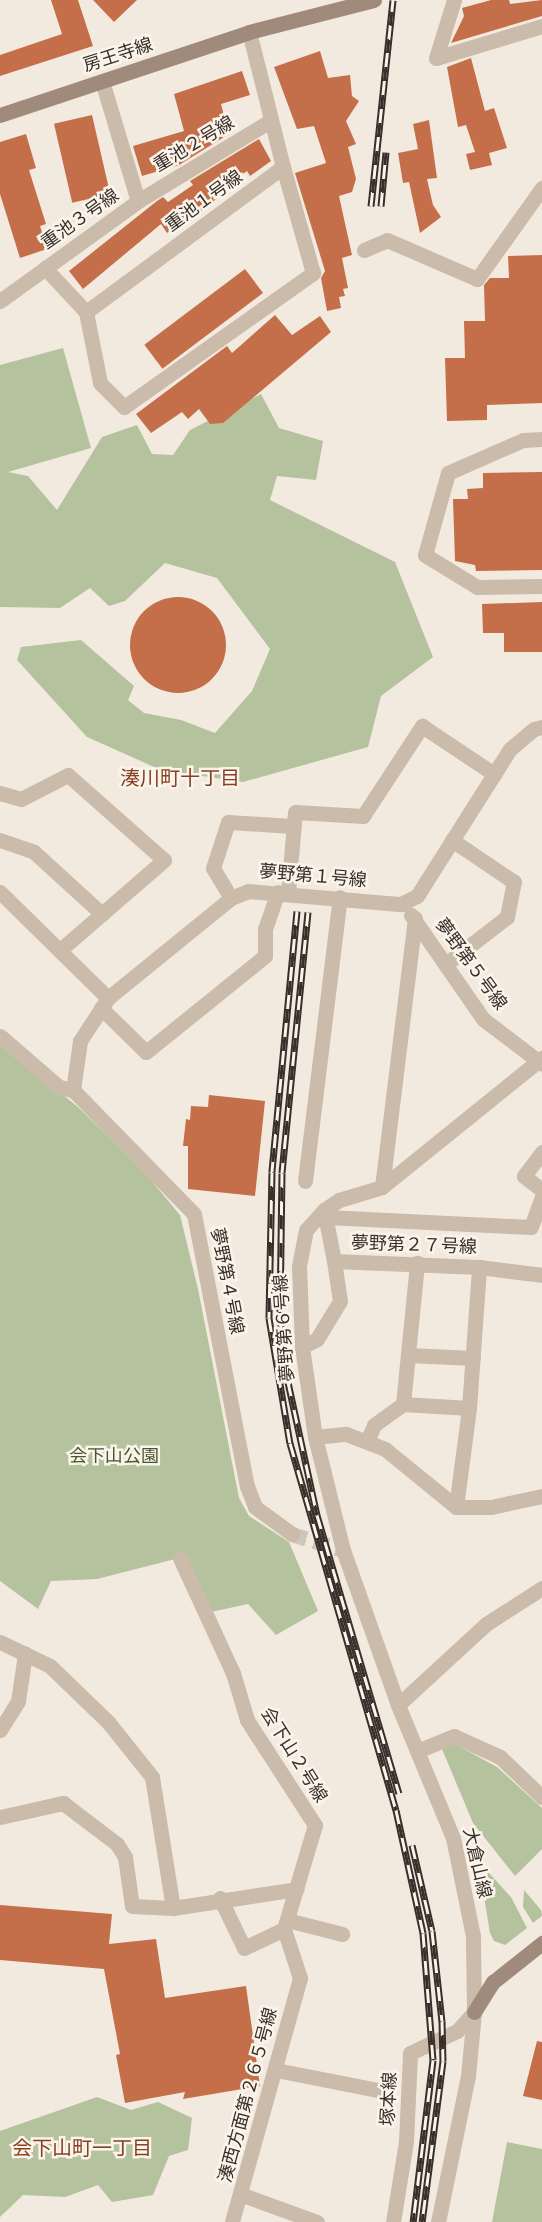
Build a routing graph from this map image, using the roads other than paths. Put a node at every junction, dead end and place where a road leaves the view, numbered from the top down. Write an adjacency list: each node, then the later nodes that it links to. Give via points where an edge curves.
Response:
1 (374, 0): 3 (street, 房王寺線)
2 (454, 0): 4 (street, via 436,58)
3 (346, 4): 5 (street, 房王寺線)
4 (542, 26)
5 (249, 32): 6 (street, 房王寺線); 8 (street)
6 (102, 81): 7 (street, 房王寺線); 11 (street)
7 (0, 115)
8 (270, 121): 9 (street); 11 (street, 重池２号線)
9 (283, 167): 15 (street, 重池１号線); 15 (street, via 313,273 124,407 100,383)
10 (542, 188): 12 (street, via 477,279 387,240)
11 (138, 201): 13 (street, 重池３号線)
12 (364, 250)
13 (45, 268): 14 (street, 重池３号線); 15 (street)
14 (0, 301)
15 (86, 312)
16 (542, 439): 17 (street, via 523,440 448,473 425,555 477,587)
17 (542, 586)
18 (542, 727): 19 (street, via 510,749)
19 (494, 774): 21 (street, via 422,726 363,816 295,812); 23 (street)
20 (0, 793): 29 (street, via 21,799 68,775 164,860)
21 (292, 826): 25 (street); 27 (street, via 228,822 213,868)
22 (0, 840): 29 (street, via 34,852)
23 (452, 840): 28 (street, via 417,896); 32 (street, via 514,882 507,917)
24 (0, 892): 31 (street)
25 (283, 892): 26 (street, 夢野第１号線); 27 (street, 夢野第１号線, via 248,891); 33 (street, via 265,929 266,956 146,1052)
26 (340, 897): 28 (street, 夢野第１号線); 38 (street)
27 (231, 898): 33 (street, 夢野第１号線)
28 (401, 904): 30 (street, 夢野第５号線)
29 (102, 914): 31 (street)
30 (415, 918): 32 (street, 夢野第５号線); 39 (street)
31 (60, 950): 33 (street)
32 (446, 964): 35 (street, 夢野第５号線, via 483,1019)
33 (105, 1003): 36 (street, via 80,1041)
34 (0, 1036): 36 (street, via 59,1087)
35 (541, 1061): 39 (street, 夢野第６号線)
36 (73, 1089): 56 (street, 夢野第４号線, via 194,1214 247,1486 255,1507)
37 (542, 1152): 40 (street, via 524,1176)
38 (305, 1181)
39 (382, 1187): 42 (street, 夢野第６号線, via 339,1200)
40 (542, 1190)
41 (542, 1197): 42 (street, via 531,1227)
42 (325, 1213): 43 (street, 夢野第２７号線); 47 (street, 夢野第６号線, via 306,1230 298,1266)
43 (334, 1261): 44 (street, 夢野第２７号線); 47 (street, via 340,1300 317,1339)
44 (417, 1263): 45 (street, 夢野第２７号線); 48 (street)
45 (479, 1267): 46 (street, 夢野第２７号線); 49 (street)
46 (542, 1275)
47 (302, 1347): 52 (street, 夢野第６号線)
48 (408, 1355): 49 (street); 50 (street)
49 (473, 1358): 51 (street)
50 (403, 1404): 51 (street); 53 (street, via 374,1425)
51 (469, 1408): 55 (street)
52 (315, 1437): 53 (street, via 346,1434); 61 (street, 夢野第６号線, via 343,1550)
53 (367, 1441): 55 (street, via 385,1449)
54 (542, 1496): 55 (street, via 491,1507)
55 (456, 1508)
56 (292, 1534)
57 (180, 1558): 66 (street, 会下山２号線, via 233,1673 247,1720 315,1825)
58 (542, 1588): 61 (street, via 486,1624)
59 (0, 1642): 60 (street)
60 (25, 1654): 62 (street, via 18,1701); 68 (street, via 50,1666 100,1714 152,1777)
61 (398, 1705): 63 (street, 大倉山線)
62 (2, 1719)
63 (417, 1751): 64 (street, via 454,1736 500,1757); 72 (street, 大倉山線, via 453,1838 473,1936)
64 (542, 1797)
65 (0, 1817): 68 (street, via 63,1803 117,1844 125,1857 132,1906)
66 (297, 1889): 67 (street); 69 (street, 会下山２号線)
67 (220, 1898): 68 (street); 69 (street, via 244,1948)
68 (174, 1908)
69 (285, 1924): 70 (street); 73 (street, 湊西方面第２６５号線, via 300,1978)
70 (342, 1934)
71 (542, 1943): 72 (street, via 493,1982)
72 (474, 2012): 78 (street, 塚本線, via 457,2031 411,2053 406,2142); 79 (street, 大倉山線, via 468,2076)
73 (276, 2070): 74 (street); 75 (street, 湊西方面第２６５号線)
74 (382, 2091)
75 (240, 2194): 76 (street, 湊西方面第２６５号線); 77 (street)
76 (232, 2222)
77 (317, 2222)
78 (393, 2222)
79 (438, 2222)

